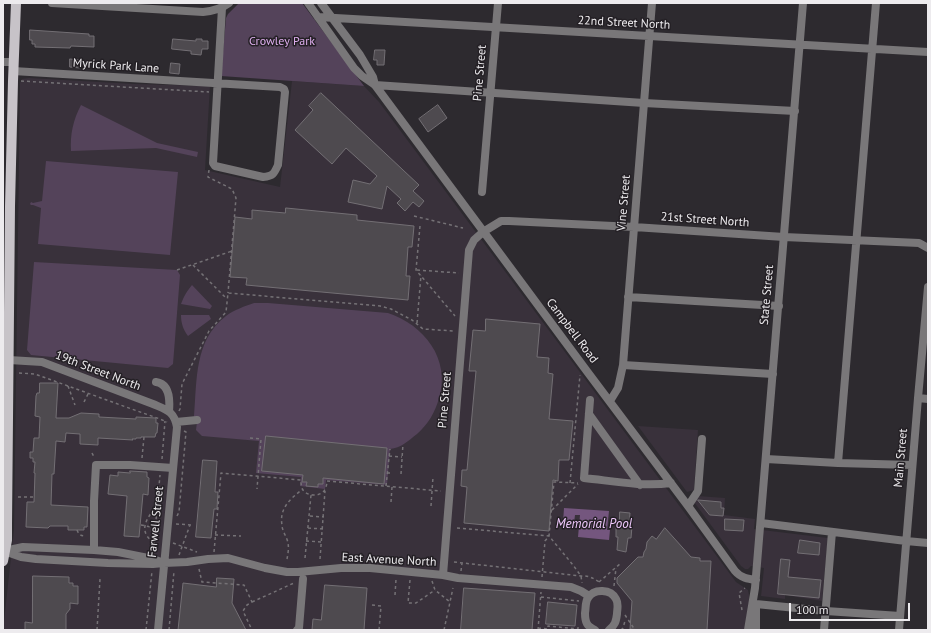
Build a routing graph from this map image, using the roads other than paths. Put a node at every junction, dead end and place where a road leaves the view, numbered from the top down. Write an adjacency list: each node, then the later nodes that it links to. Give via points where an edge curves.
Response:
1 (16, 3): 17 (main road)
2 (52, 3): 9 (street, via 203,12)
3 (308, 3): 10 (street, Campbell Road)
4 (320, 3): 11 (street, Campbell Road)
5 (498, 3): 12 (street, Pine Street)
6 (652, 3): 13 (street, Vine Street)
7 (804, 3): 14 (street, State Street)
8 (876, 3): 15 (street)
9 (226, 6): 19 (street)
10 (318, 17): 11 (street, 22nd Street North); 18 (street, Campbell Road, via 354,68)
11 (332, 18): 12 (street, 22nd Street North); 18 (street, Campbell Road, via 369,69)
12 (496, 27): 13 (street, 22nd Street North); 20 (street, Pine Street)
13 (649, 36): 14 (street, 22nd Street North); 21 (street, Vine Street)
14 (800, 45): 15 (street, 22nd Street North); 22 (street, State Street)
15 (873, 49): 16 (street, 22nd Street North); 28 (street)
16 (928, 52)
17 (11, 69): 19 (street, Myrick Park Lane); 24 (main road)
18 (375, 85): 20 (street); 26 (street, Campbell Road)
19 (218, 88): 19 (street, Myrick Park Lane, via 213,163 215,166 263,177 271,176 278,165 284,90)
20 (490, 93): 21 (street); 23 (street, Pine Street)
21 (644, 103): 22 (street); 25 (street, Vine Street)
22 (794, 111): 27 (street, State Street)
23 (482, 192)
24 (7, 206): 33 (main road)
25 (634, 227): 26 (street, 21st Street North, via 500,221); 27 (street, 21st Street North); 31 (street, Vine Street)
26 (483, 232): 40 (street, Campbell Road); 60 (street, Pine Street, via 474,240 469,250)
27 (784, 237): 28 (street, 21st Street North); 32 (street, State Street)
28 (857, 240): 29 (street, 21st Street North, via 919,243); 46 (street)
29 (928, 248)
30 (928, 287): 37 (street, Main Street)
31 (628, 298): 32 (street); 34 (street, Vine Street)
32 (779, 306): 35 (street, State Street)
33 (9, 360): 42 (street, 19th Street North, via 42,362 120,392); 57 (main road, via 7,524)
34 (623, 365): 35 (street); 40 (street, Vine Street, via 618,388)
35 (773, 374): 45 (street, State Street)
36 (156, 382): 42 (street, Farwell Street, via 164,385 168,391)
37 (918, 398): 38 (street); 47 (street, Main Street)
38 (928, 399)
39 (590, 400): 41 (street)
40 (610, 402): 49 (street, Campbell Road)
41 (589, 414): 50 (street); 50 (street, via 584,478)
42 (173, 417): 43 (street); 48 (street, Farwell Street, via 177,427)
43 (197, 420)
44 (702, 439): 51 (street, via 698,491)
45 (766, 458): 46 (street); 52 (street, State Street)
46 (838, 463): 47 (street)
47 (912, 465): 54 (street, Main Street)
48 (173, 468): 56 (street, via 96,465); 59 (street, Farwell Street)
49 (671, 483): 50 (street); 51 (street, Campbell Road)
50 (640, 485)
51 (688, 506): 62 (street, Campbell Road, via 735,571)
52 (761, 523): 53 (street); 62 (street, State Street)
53 (832, 532): 54 (street); 65 (street)
54 (906, 541): 55 (street); 66 (street, Main Street)
55 (928, 543)
56 (94, 550): 57 (street, East Avenue North, via 23,547); 59 (street, East Avenue North, via 118,552)
57 (4, 551): 58 (main road); 59 (street, East Avenue North, via 36,559)
58 (3, 562)
59 (164, 563): 60 (street, East Avenue North, via 228,558 287,572 370,568); 67 (street, Farwell Street)
60 (444, 575): 63 (street, East Avenue North, via 571,587)
61 (303, 579): 68 (street)
62 (756, 584): 64 (street, State Street); 71 (street, State Street)
63 (589, 596): 69 (street, via 586,600 585,619); 70 (street, via 595,592 608,592 617,600 616,621)
64 (756, 604): 65 (street); 72 (street, State Street)
65 (826, 611): 66 (street); 73 (street)
66 (900, 616): 74 (street, Main Street)
67 (158, 630)
68 (297, 630)
69 (595, 630)
70 (609, 630)
71 (748, 630)
72 (756, 630)
73 (824, 630)
74 (899, 630)

